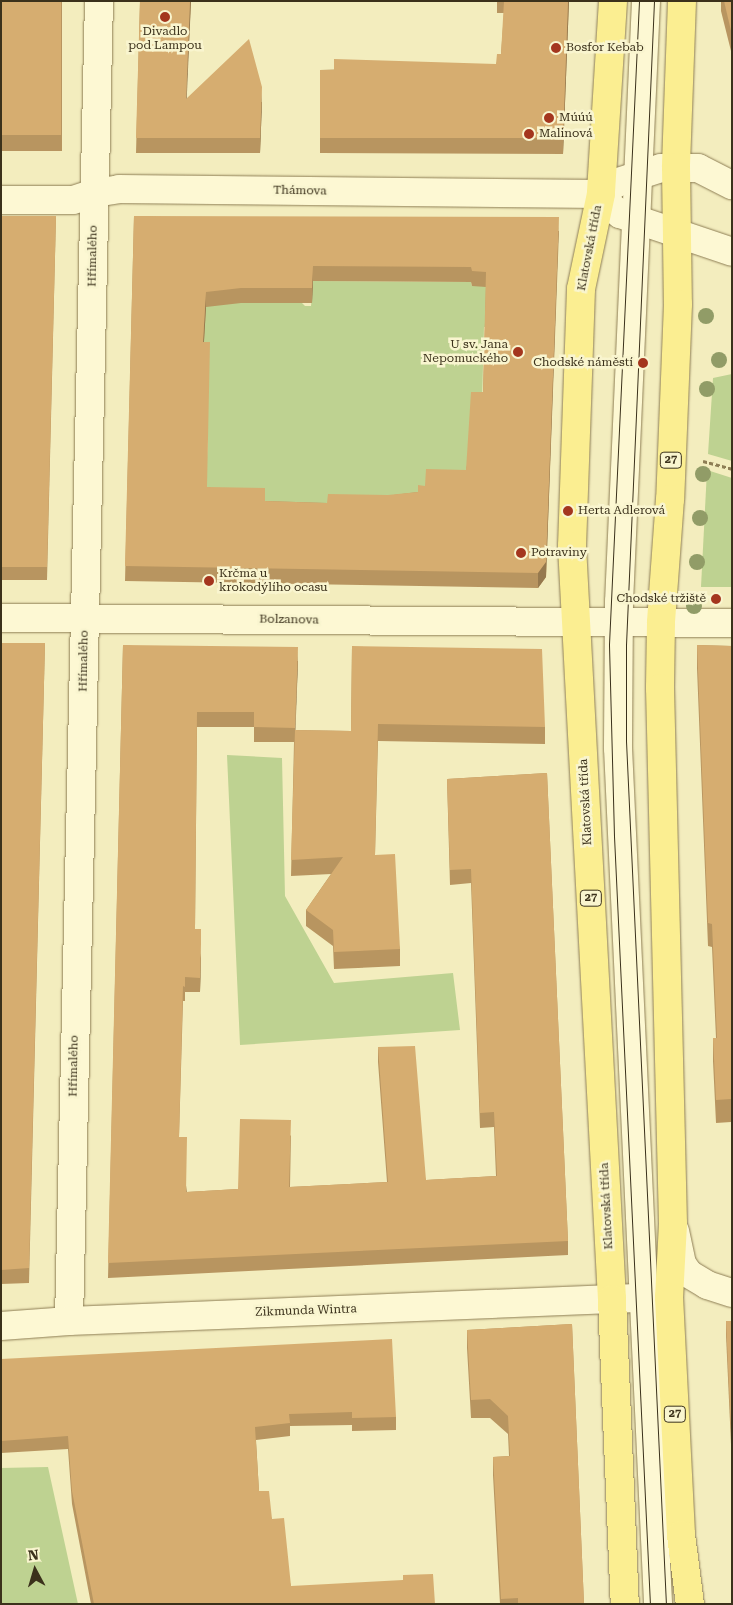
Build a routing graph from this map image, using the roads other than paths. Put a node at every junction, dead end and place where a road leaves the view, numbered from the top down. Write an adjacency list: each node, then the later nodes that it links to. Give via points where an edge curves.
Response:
1 (99, 1): 8 (street, Hřímalého)
2 (613, 1): 9 (main road, Klatovská třída / 27)
3 (646, 1): 6 (street)
4 (682, 1): 5 (main road, 27)
5 (676, 167): 6 (street); 7 (street, via 698,168); 12 (main road, 27)
6 (639, 173): 9 (street); 11 (street)
7 (732, 185)
8 (95, 193): 9 (street, Thámova, via 128,190); 10 (street, Thámova, via 73,200); 15 (street, Hřímalého)
9 (601, 194): 11 (street, via 620,214); 16 (main road, Klatovská třída / 27, via 581,289 572,546)
10 (1, 200)
11 (636, 219): 12 (street); 17 (street)
12 (676, 232): 13 (street); 18 (main road, 27, via 678,304)
13 (732, 252)
14 (1, 618): 15 (street, Bolzanova)
15 (85, 619): 16 (street, Bolzanova); 24 (street, Hřímalého)
16 (577, 622): 17 (street, Bolzanova); 23 (main road, Klatovská třída / 27)
17 (619, 623): 18 (street, Bolzanova); 22 (street, via 618,748)
18 (661, 623): 19 (street); 20 (main road, 27)
19 (722, 623)
20 (673, 1224): 21 (street, via 682,1264 689,1274); 22 (main road, 27)
21 (732, 1293)
22 (656, 1297): 23 (street, Zikmunda Wintra); 27 (street); 28 (main road, 27)
23 (612, 1299): 24 (street, Zikmunda Wintra); 26 (main road, Klatovská třída / 27)
24 (69, 1321): 25 (street, Zikmunda Wintra)
25 (1, 1326)
26 (625, 1604)
27 (658, 1604)
28 (690, 1604)

